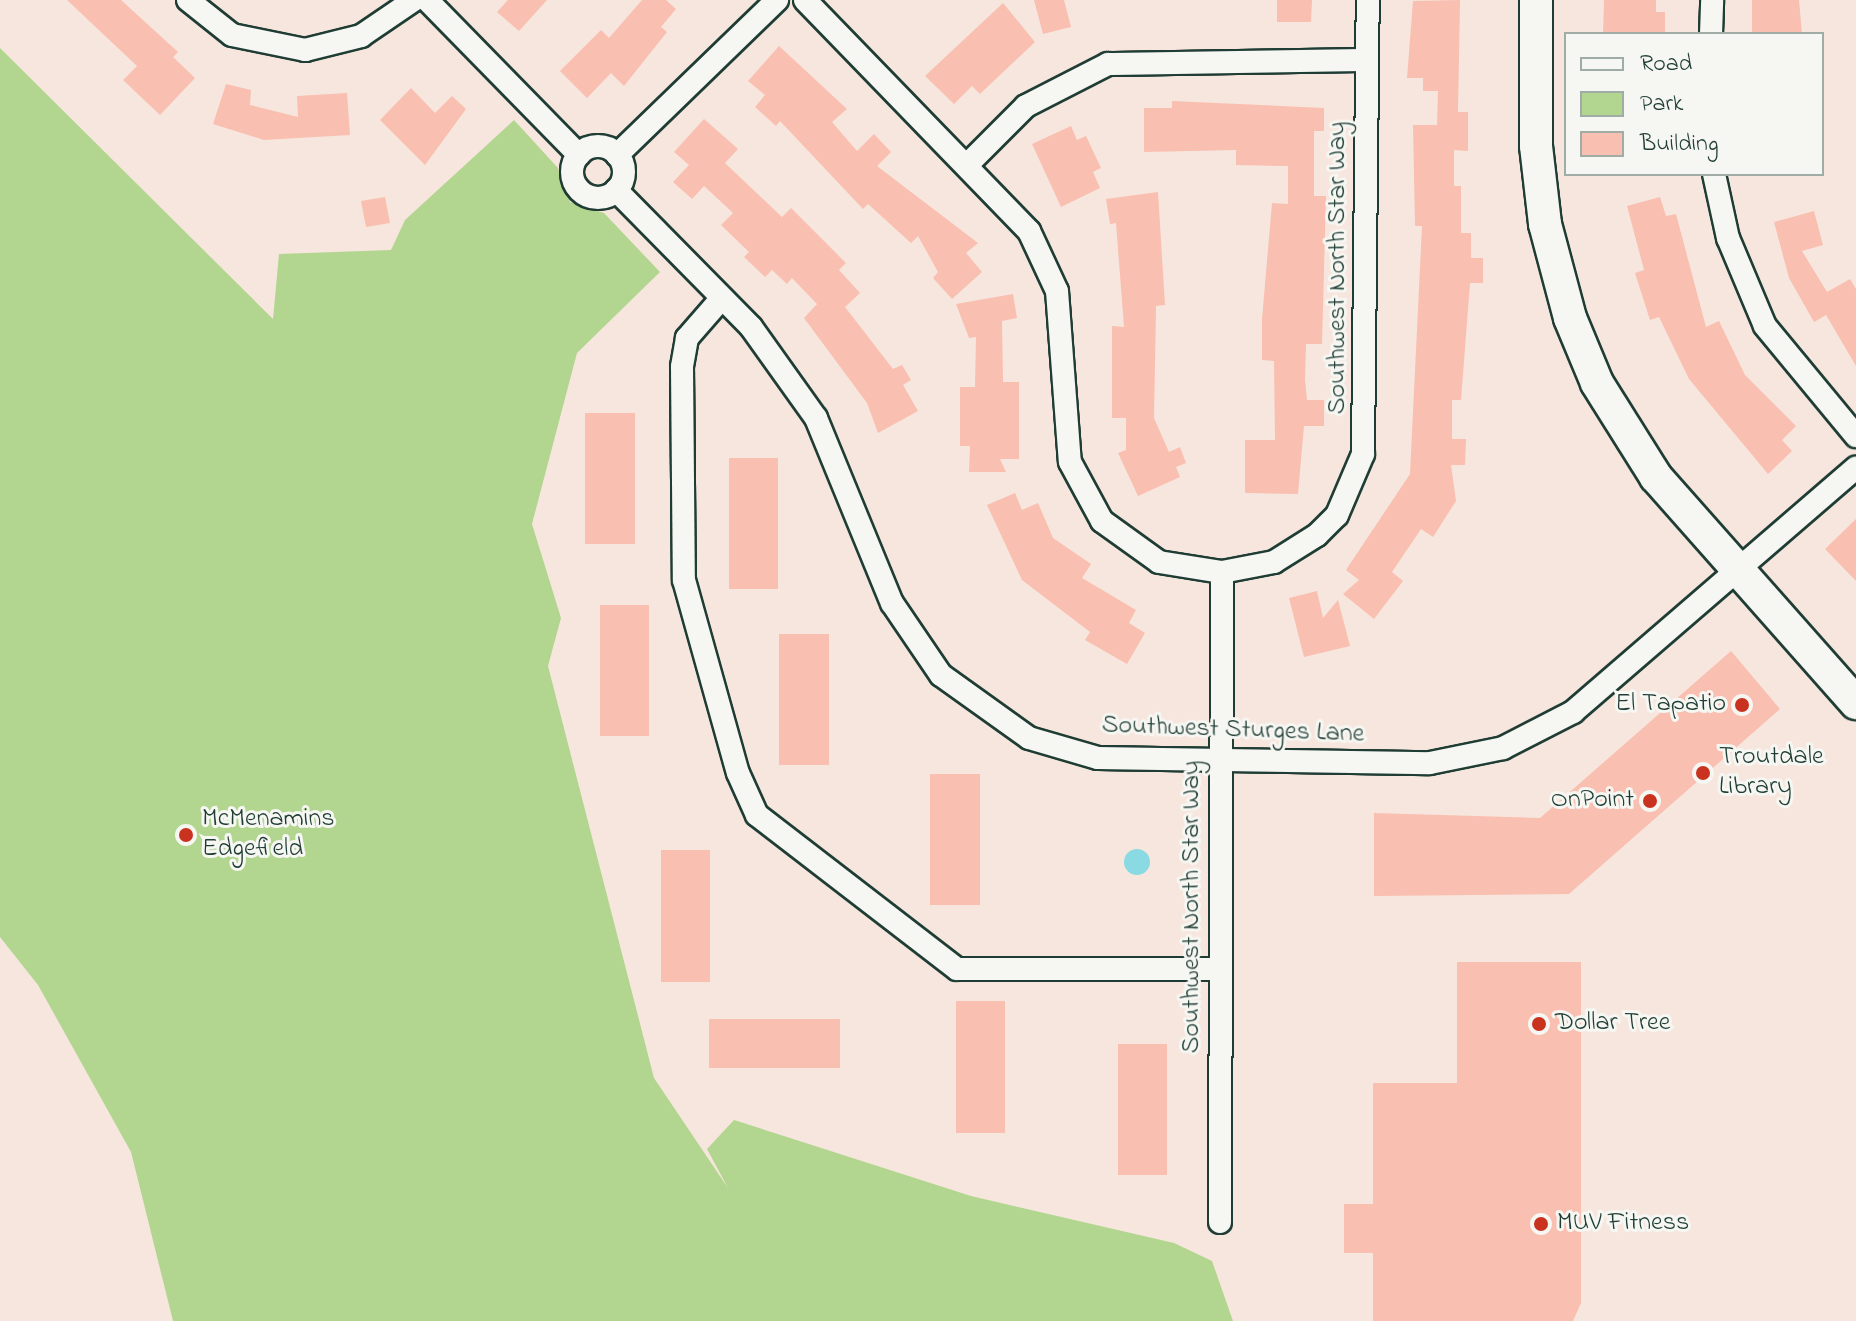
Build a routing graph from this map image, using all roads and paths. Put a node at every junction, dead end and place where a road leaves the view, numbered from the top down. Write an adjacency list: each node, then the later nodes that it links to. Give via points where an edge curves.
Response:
1 (188, 0): 2 (street, via 232,35 305,50 361,36)
2 (414, 0)
3 (427, 0): 11 (street)
4 (777, 0): 12 (street)
5 (805, 0): 13 (street)
6 (1368, 0): 10 (street, Southwest North Star Way)
7 (1536, 0): 19 (main road, via 1539,185 1570,318 1635,447)
8 (1712, 0): 9 (street)
9 (1711, 32)
10 (1367, 60): 13 (street, via 1108,64 1036,99); 20 (street, Southwest North Star Way, via 1363,454 1337,515 1317,535 1274,562)
11 (579, 155): 12 (street, via 595,146); 15 (street, via 572,173 580,192 597,198)
12 (617, 155): 15 (street, via 623,179)
13 (967, 165): 20 (street, via 1029,231 1057,291 1066,442 1082,492 1140,553)
14 (1714, 176): 17 (street, via 1728,238 1765,326)
15 (616, 190): 16 (street, Southwest Sturges Lane)
16 (721, 299): 22 (street, Southwest Sturges Lane, via 751,327 816,418 892,603 941,675 1003,724 1065,749 1121,762); 23 (street, via 687,338 682,367 684,580 738,773 757,815 957,969)
17 (1856, 436)
18 (1856, 468): 19 (street, Southwest Sturges Lane)
19 (1738, 570): 21 (main road); 22 (street, Southwest Sturges Lane, via 1573,712 1503,748 1430,763)
20 (1222, 572): 22 (street, Southwest North Star Way)
21 (1856, 703)
22 (1221, 763): 23 (street, Southwest North Star Way)
23 (1220, 969): 24 (street, Southwest North Star Way)
24 (1220, 1222)

